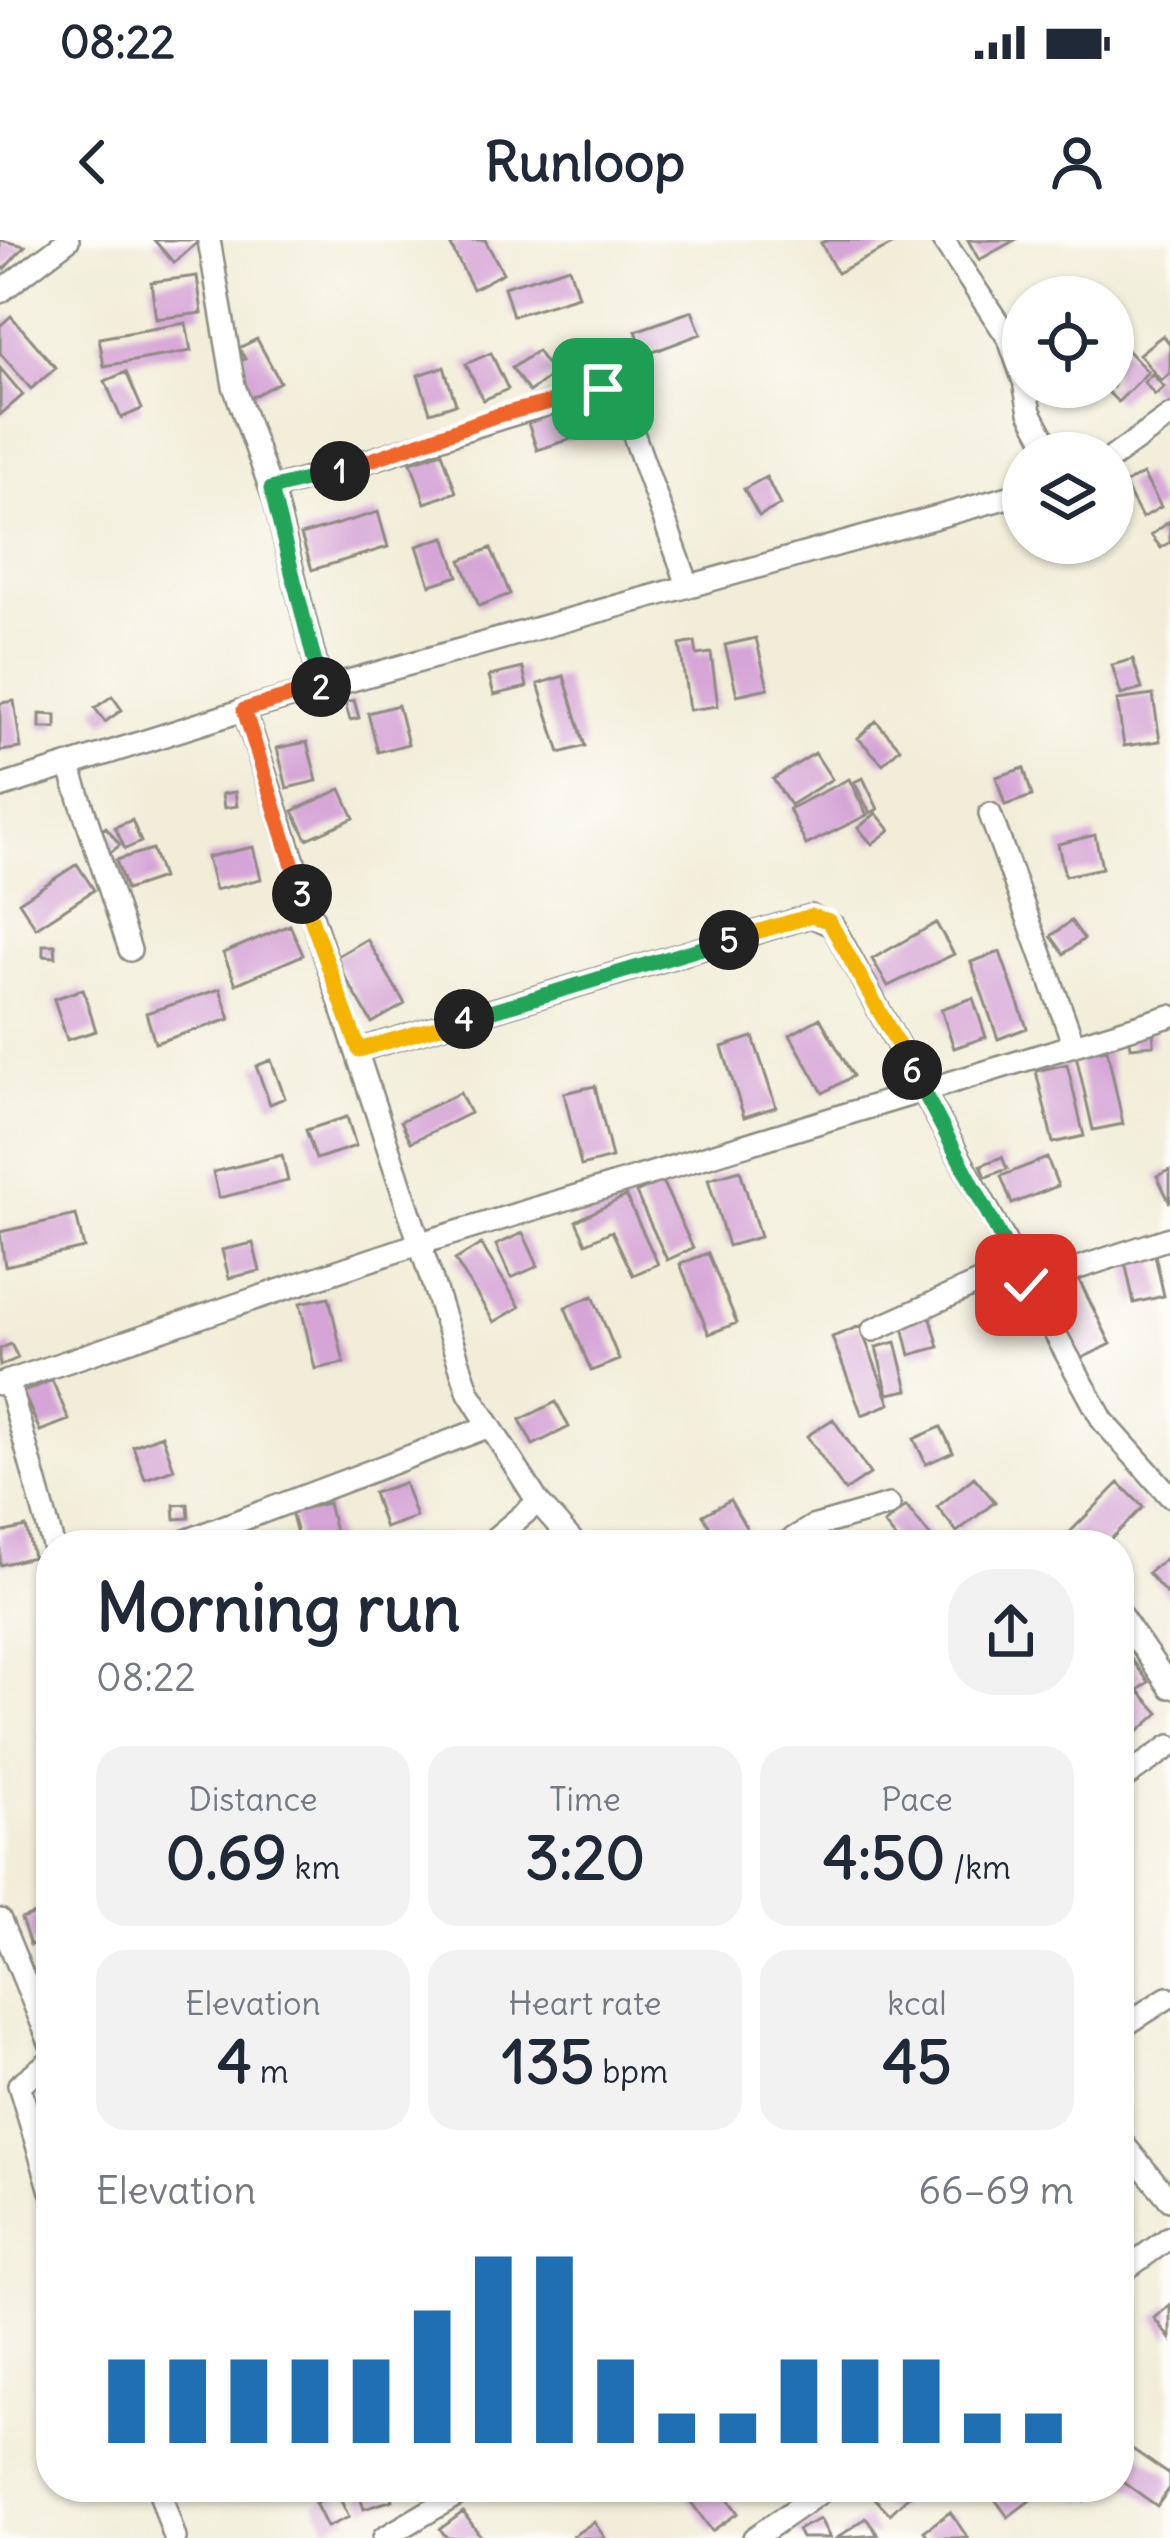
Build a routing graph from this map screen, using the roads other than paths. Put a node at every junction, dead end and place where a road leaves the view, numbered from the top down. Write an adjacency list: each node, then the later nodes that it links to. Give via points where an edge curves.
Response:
1 (68, 240): 4 (street)
2 (209, 240): 8 (street, via 234,386)
3 (943, 240): 5 (street)
4 (0, 292)
5 (1002, 328)
6 (1170, 416): 7 (street)
7 (1134, 443)
8 (271, 489): 10 (street, via 603,389 624,408); 11 (street)
9 (1002, 499): 10 (street)
10 (688, 585): 11 (street)
11 (322, 689): 12 (street)
12 (244, 710): 13 (street); 19 (street)
13 (69, 766): 14 (street); 16 (street)
14 (0, 787)
15 (990, 814): 18 (street)
16 (130, 950)
17 (1170, 1016): 18 (street)
18 (1074, 1045): 20 (street)
19 (359, 1050): 20 (street, via 815,916 833,926); 22 (street)
20 (924, 1091): 22 (street); 23 (street)
21 (1170, 1238): 23 (street)
22 (418, 1244): 25 (street); 26 (street, via 469,1393)
23 (1021, 1275): 24 (street); 27 (street, via 1103,1421)
24 (873, 1330)
25 (4, 1382): 30 (street)
26 (490, 1426): 28 (street); 31 (street)
27 (1170, 1496)
28 (538, 1502): 32 (street); 33 (street)
29 (889, 1505): 34 (street)
30 (48, 1530)
31 (215, 1530)
32 (505, 1530)
33 (563, 1530)
34 (809, 1530)
35 (1134, 1635): 36 (street)
36 (1170, 1687)
37 (1170, 1746): 38 (street)
38 (1134, 1771)
39 (0, 1920): 41 (street)
40 (1167, 1998): 42 (street)
41 (36, 2008)
42 (1134, 2019)
43 (10, 2083): 44 (street)
44 (36, 2151)
45 (1134, 2157): 46 (street)
46 (1170, 2200)
47 (1170, 2236): 48 (street)
48 (1134, 2263)
49 (163, 2502): 52 (street)
50 (445, 2502): 53 (street)
51 (806, 2502): 54 (street)
52 (176, 2538)
53 (384, 2538)
54 (754, 2538)

